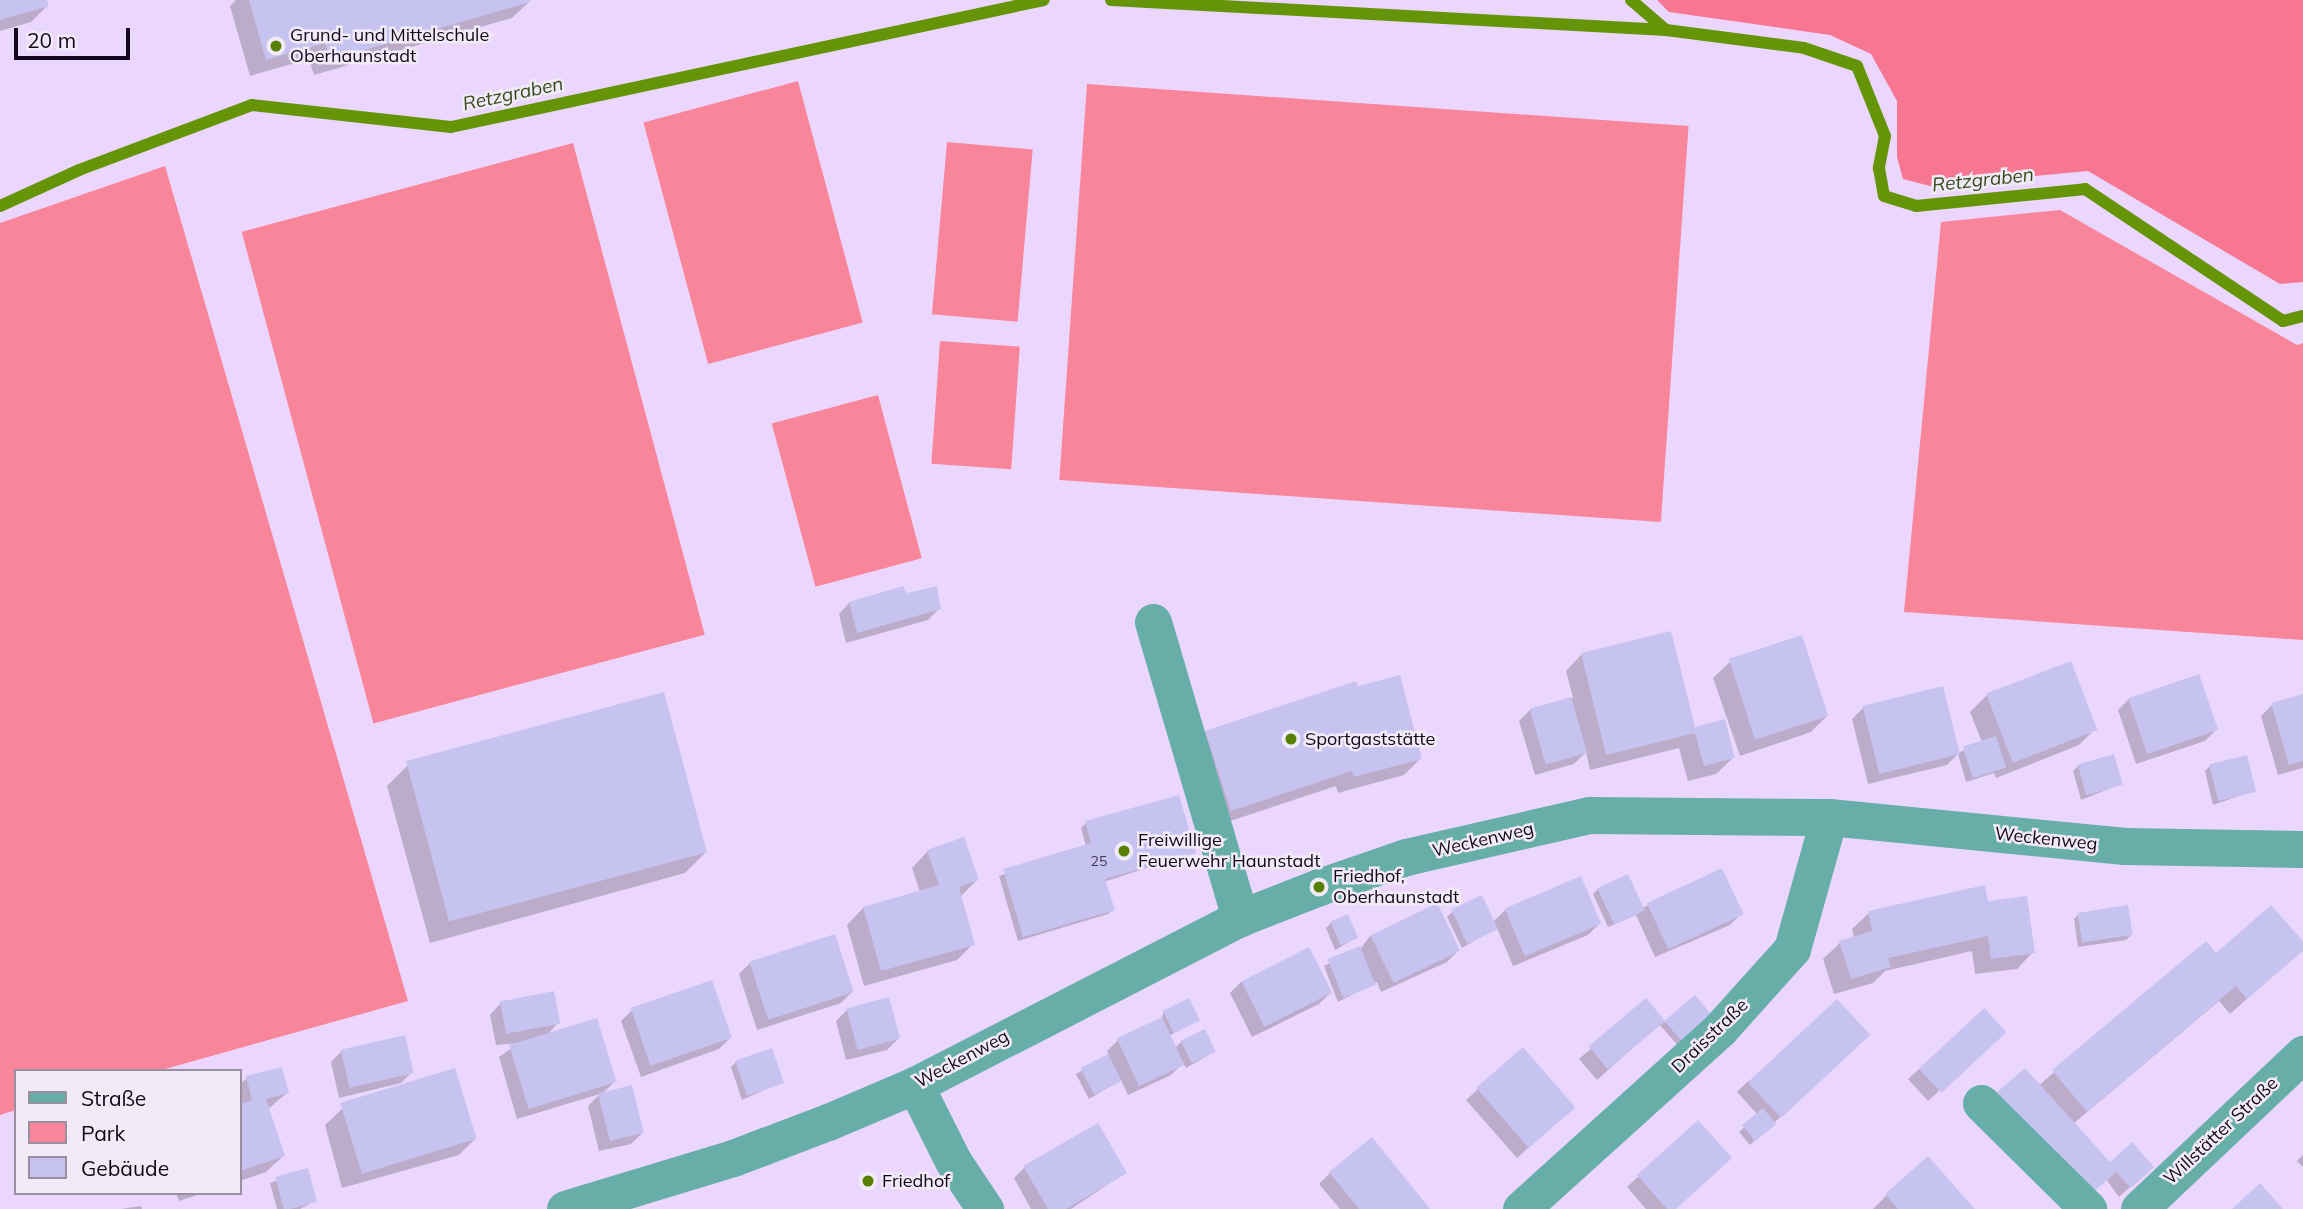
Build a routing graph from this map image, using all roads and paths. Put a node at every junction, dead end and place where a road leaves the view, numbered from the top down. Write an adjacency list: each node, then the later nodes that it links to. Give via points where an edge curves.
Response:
1 (1153, 622): 4 (street)
2 (1829, 817): 3 (street, Weckenweg, via 2125,846); 4 (street, Weckenweg, via 1590,816 1406,857); 10 (street, Draisstraße, via 1793,948 1720,1029)
3 (2303, 849)
4 (1240, 918): 6 (street, Weckenweg)
5 (2303, 1054): 12 (street, Willstätter Straße)
6 (915, 1084): 8 (street, Weckenweg, via 733,1157); 9 (street, via 953,1161)
7 (1981, 1102): 11 (street)
8 (565, 1209)
9 (985, 1209)
10 (1521, 1209)
11 (2088, 1209)
12 (2139, 1209)

